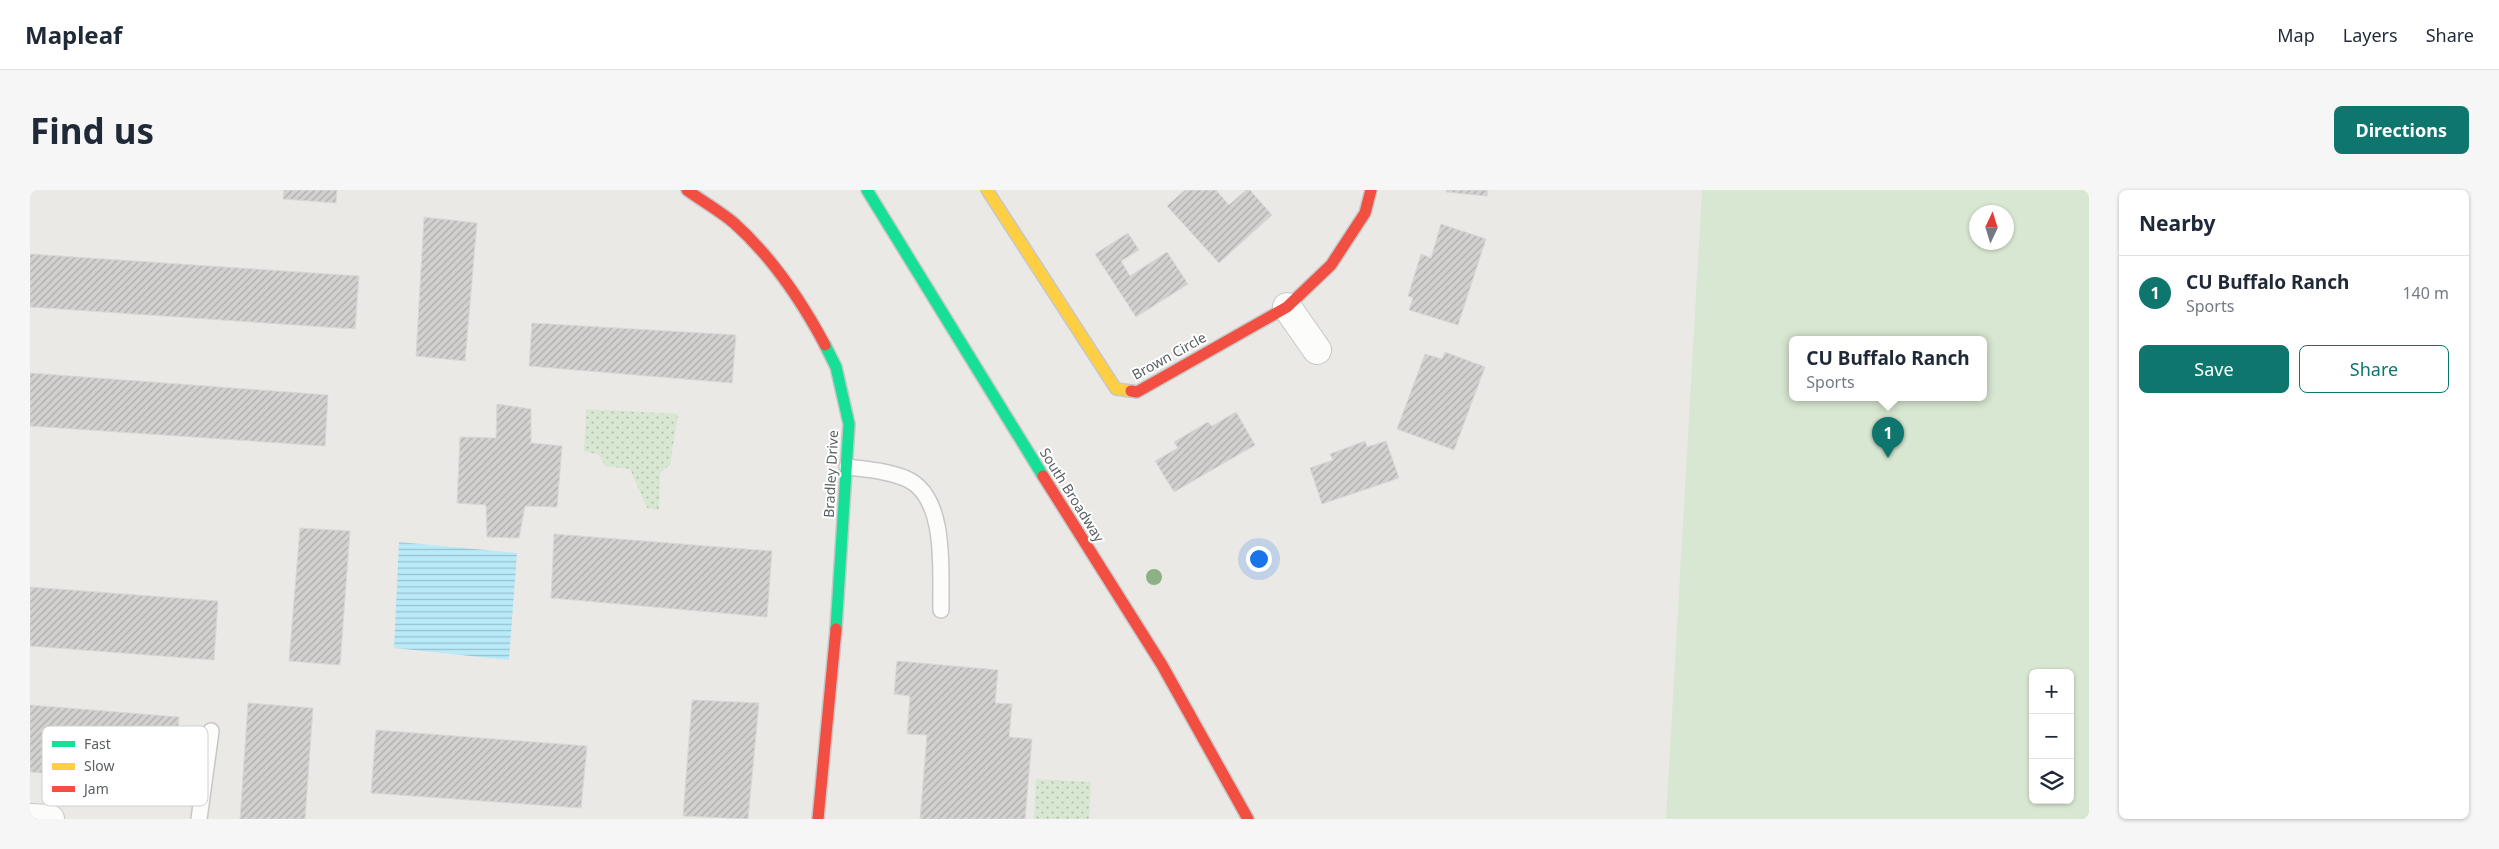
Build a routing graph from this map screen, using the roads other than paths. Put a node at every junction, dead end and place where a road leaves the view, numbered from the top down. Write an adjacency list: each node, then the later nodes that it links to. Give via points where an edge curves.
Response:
1 (687, 190): 7 (main road, Bradley Drive, via 734,222 766,255 806,310 836,367 849,424)
2 (867, 190): 16 (main road, South Broadway, via 1162,665)
3 (987, 190): 5 (main road, Brown Circle, via 1116,389 1137,392)
4 (1371, 190): 5 (main road, Brown Circle, via 1365,213 1332,265)
5 (1287, 307): 6 (street)
6 (1317, 350)
7 (847, 467): 8 (lane, via 907,479 922,489 932,507 939,535); 15 (main road, Bradley Drive)
8 (941, 610)
9 (211, 731): 10 (lane)
10 (208, 755)
11 (202, 806): 14 (lane)
12 (30, 818): 13 (street)
13 (50, 819)
14 (200, 819)
15 (818, 819)
16 (1248, 819)

